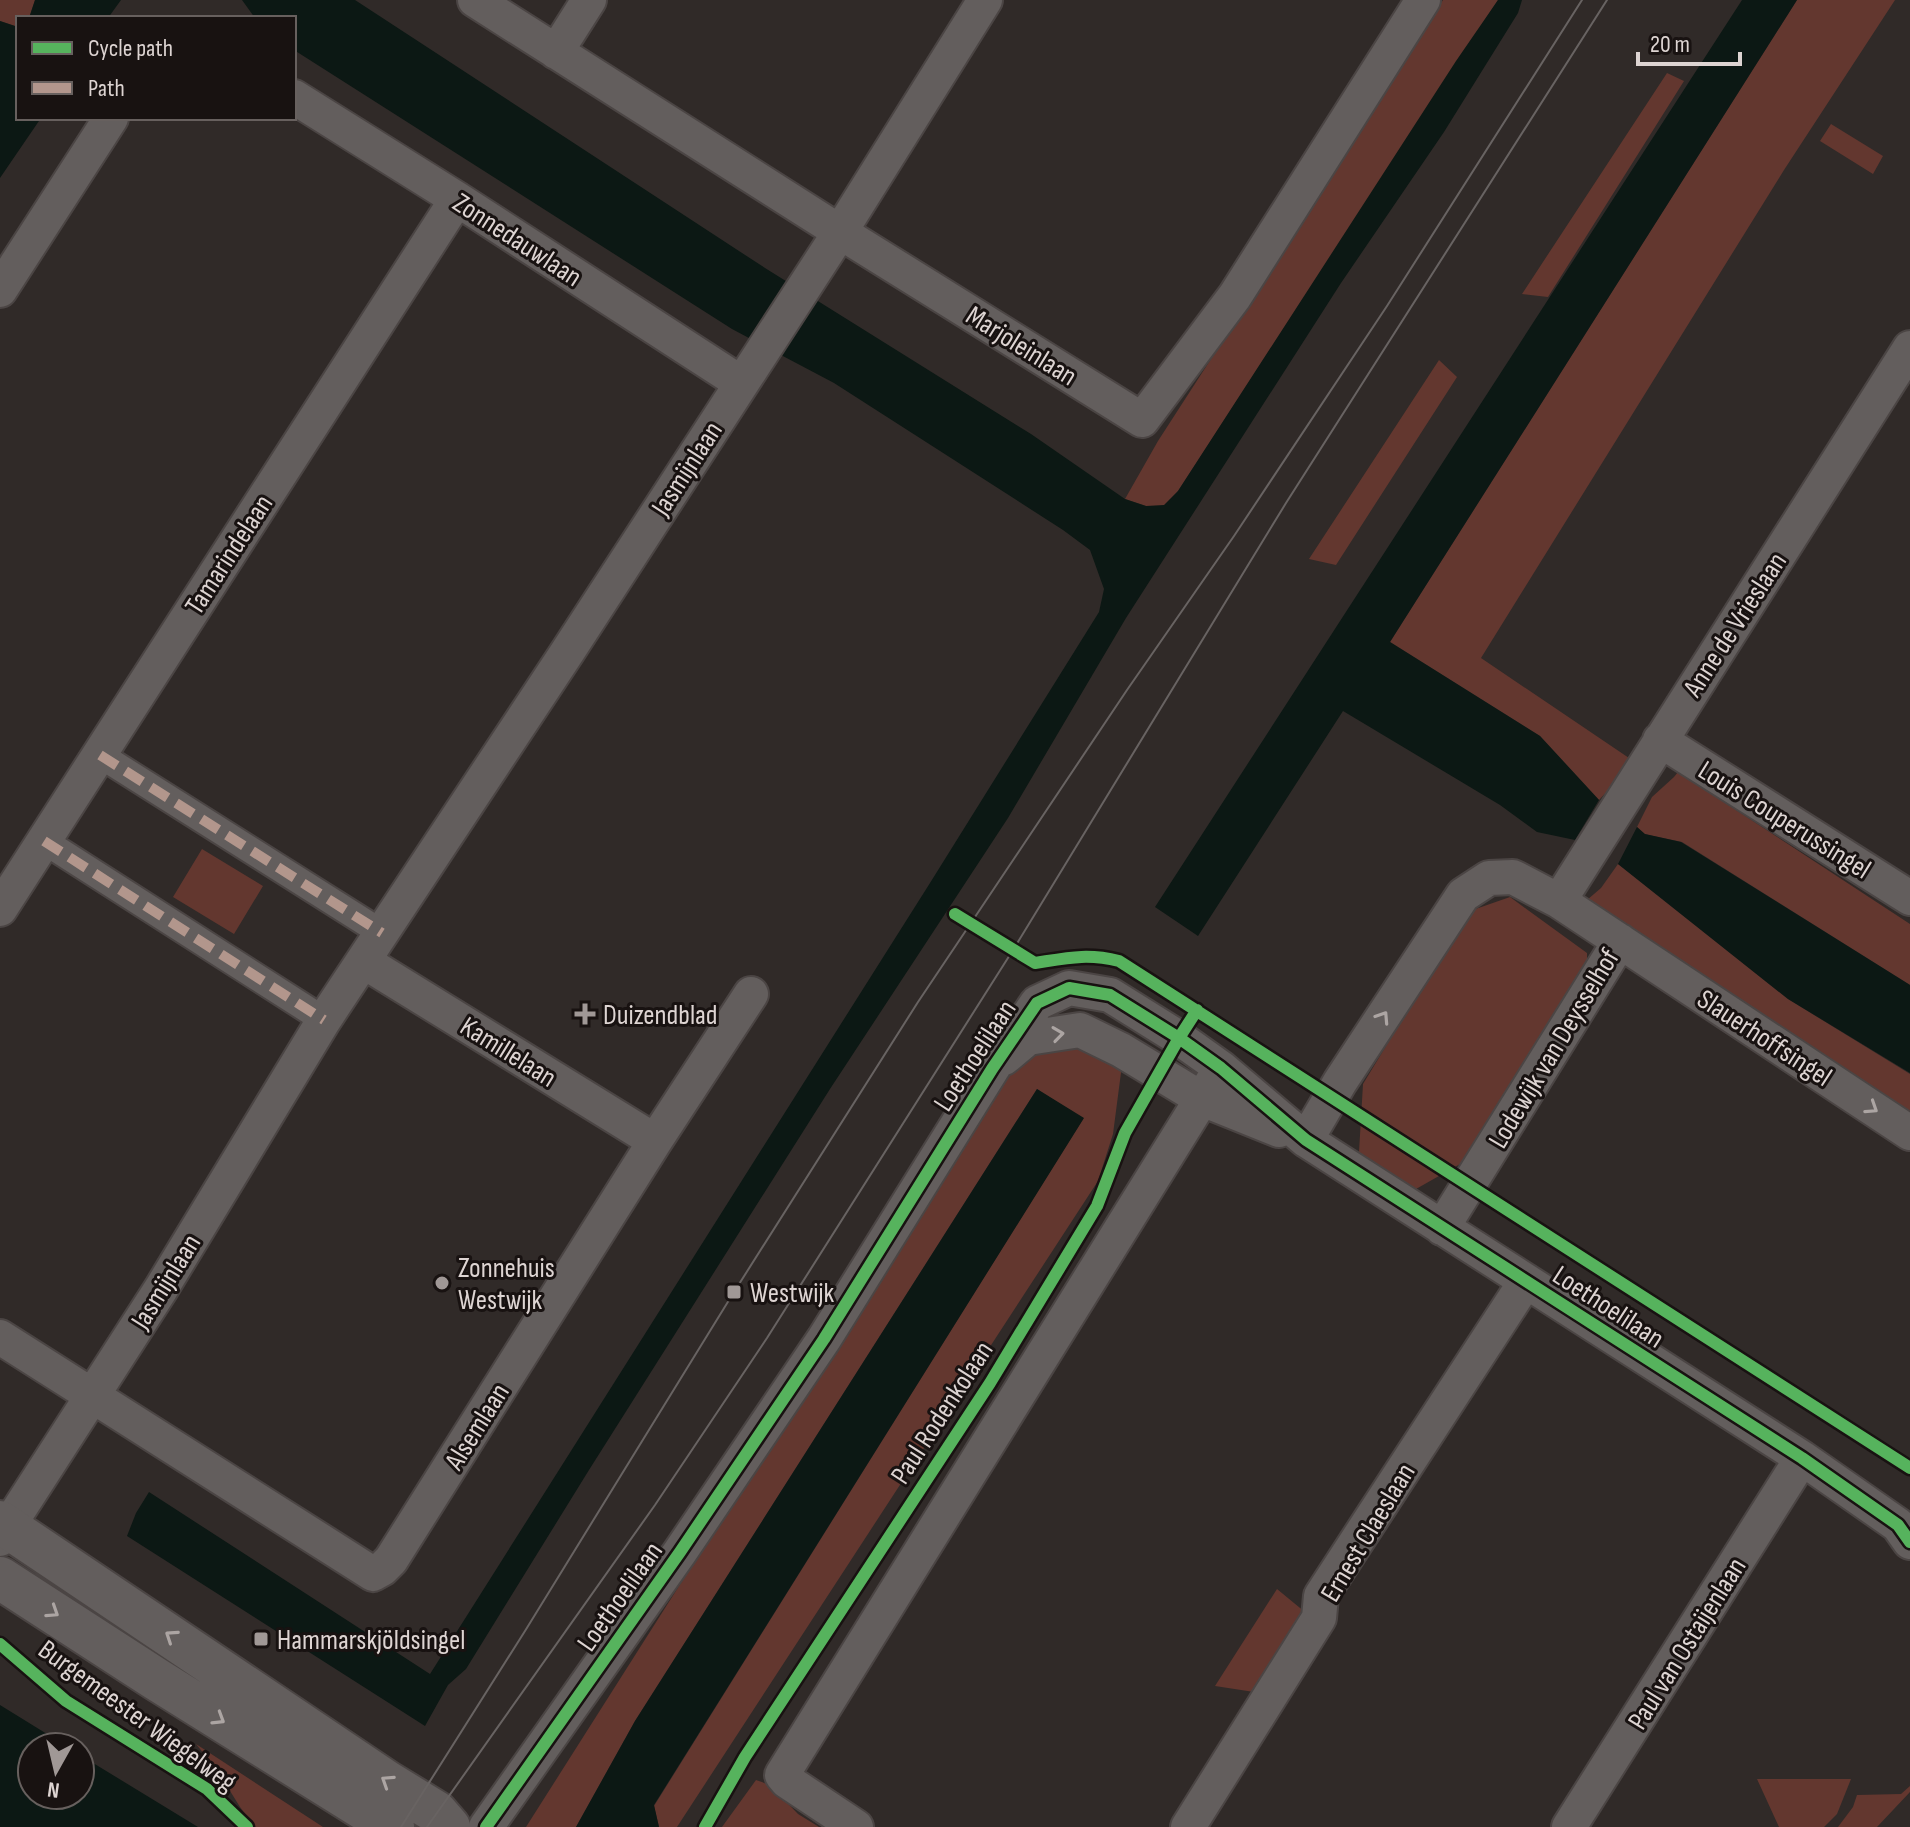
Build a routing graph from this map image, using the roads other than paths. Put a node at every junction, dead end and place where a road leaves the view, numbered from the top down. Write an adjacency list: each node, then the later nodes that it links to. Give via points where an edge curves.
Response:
1 (475, 0): 5 (street, Marjoleinlaan)
2 (589, 0): 5 (street)
3 (985, 0): 9 (street, Jasmijnlaan)
4 (1423, 0): 9 (street, Marjoleinlaan, via 1242,286 1142,420)
5 (556, 52): 9 (street, Marjoleinlaan)
6 (296, 98): 8 (street, Zonnedauwlaan)
7 (110, 120): 10 (street)
8 (457, 199): 12 (street, Zonnedauwlaan); 14 (street, Tamarindelaan)
9 (840, 232): 12 (street, Jasmijnlaan)
10 (0, 290)
11 (1910, 348): 13 (street, Anne de Vrieslaan)
12 (748, 371): 20 (street, Jasmijnlaan)
13 (1660, 740): 16 (street, Louis Couperussingel); 17 (street, Anne de Vrieslaan)
14 (100, 755): 15 (street, Tamarindelaan); 20 (street)
15 (44, 841): 18 (street, Tamarindelaan); 22 (street)
16 (1910, 898)
17 (1559, 901): 19 (street, Lodewijk van Deysselhof); 27 (street, Lodewijk van Deysselhof, one-way to 17, via 1463,895 1489,878 1513,877)
18 (0, 909)
19 (1620, 941): 26 (street, Slauerhoffsingel, one-way to 26); 29 (street, Lodewijk van Deysselhof)
20 (372, 947): 22 (street, Jasmijnlaan); 28 (street, Kamillelaan)
21 (751, 994): 28 (street, Alsemlaan)
22 (324, 1020): 32 (street, Jasmijnlaan)
23 (1221, 1068): 24 (street, Loethoelilaan, via 1110,995 1069,988 1037,1003); 25 (street, Paul Rodenkolaan); 27 (street, Loethoelilaan)
24 (992, 1069): 25 (street, Loethoelilaan, one-way to 25, via 1028,1038 1080,1030); 39 (street, Loethoelilaan, via 824,1339)
25 (1202, 1099): 27 (street, Loethoelilaan); 40 (street, Paul Rodenkolaan, via 782,1775)
26 (1910, 1133)
27 (1306, 1140): 29 (street, Loethoelilaan)
28 (655, 1141): 32 (street, Alsemlaan, via 391,1560 373,1574)
29 (1442, 1228): 30 (street, Loethoelilaan)
30 (1526, 1281): 33 (street, Loethoelilaan); 41 (street, Ernest Claeslaan, via 1321,1596 1319,1618)
31 (0, 1337): 32 (street)
32 (93, 1397): 35 (street, Jasmijnlaan)
33 (1802, 1458): 34 (street, Loethoelilaan); 42 (street, Paul van Ostaijenlaan)
34 (1907, 1525)
35 (3, 1530): 38 (street, one-way to 35, via 436,1812)
36 (0, 1578): 37 (street, Burgemeester Wiegelweg, one-way to 37)
37 (393, 1827)
38 (449, 1827)
39 (486, 1827)
40 (856, 1827)
41 (1188, 1827)
42 (1569, 1827)

